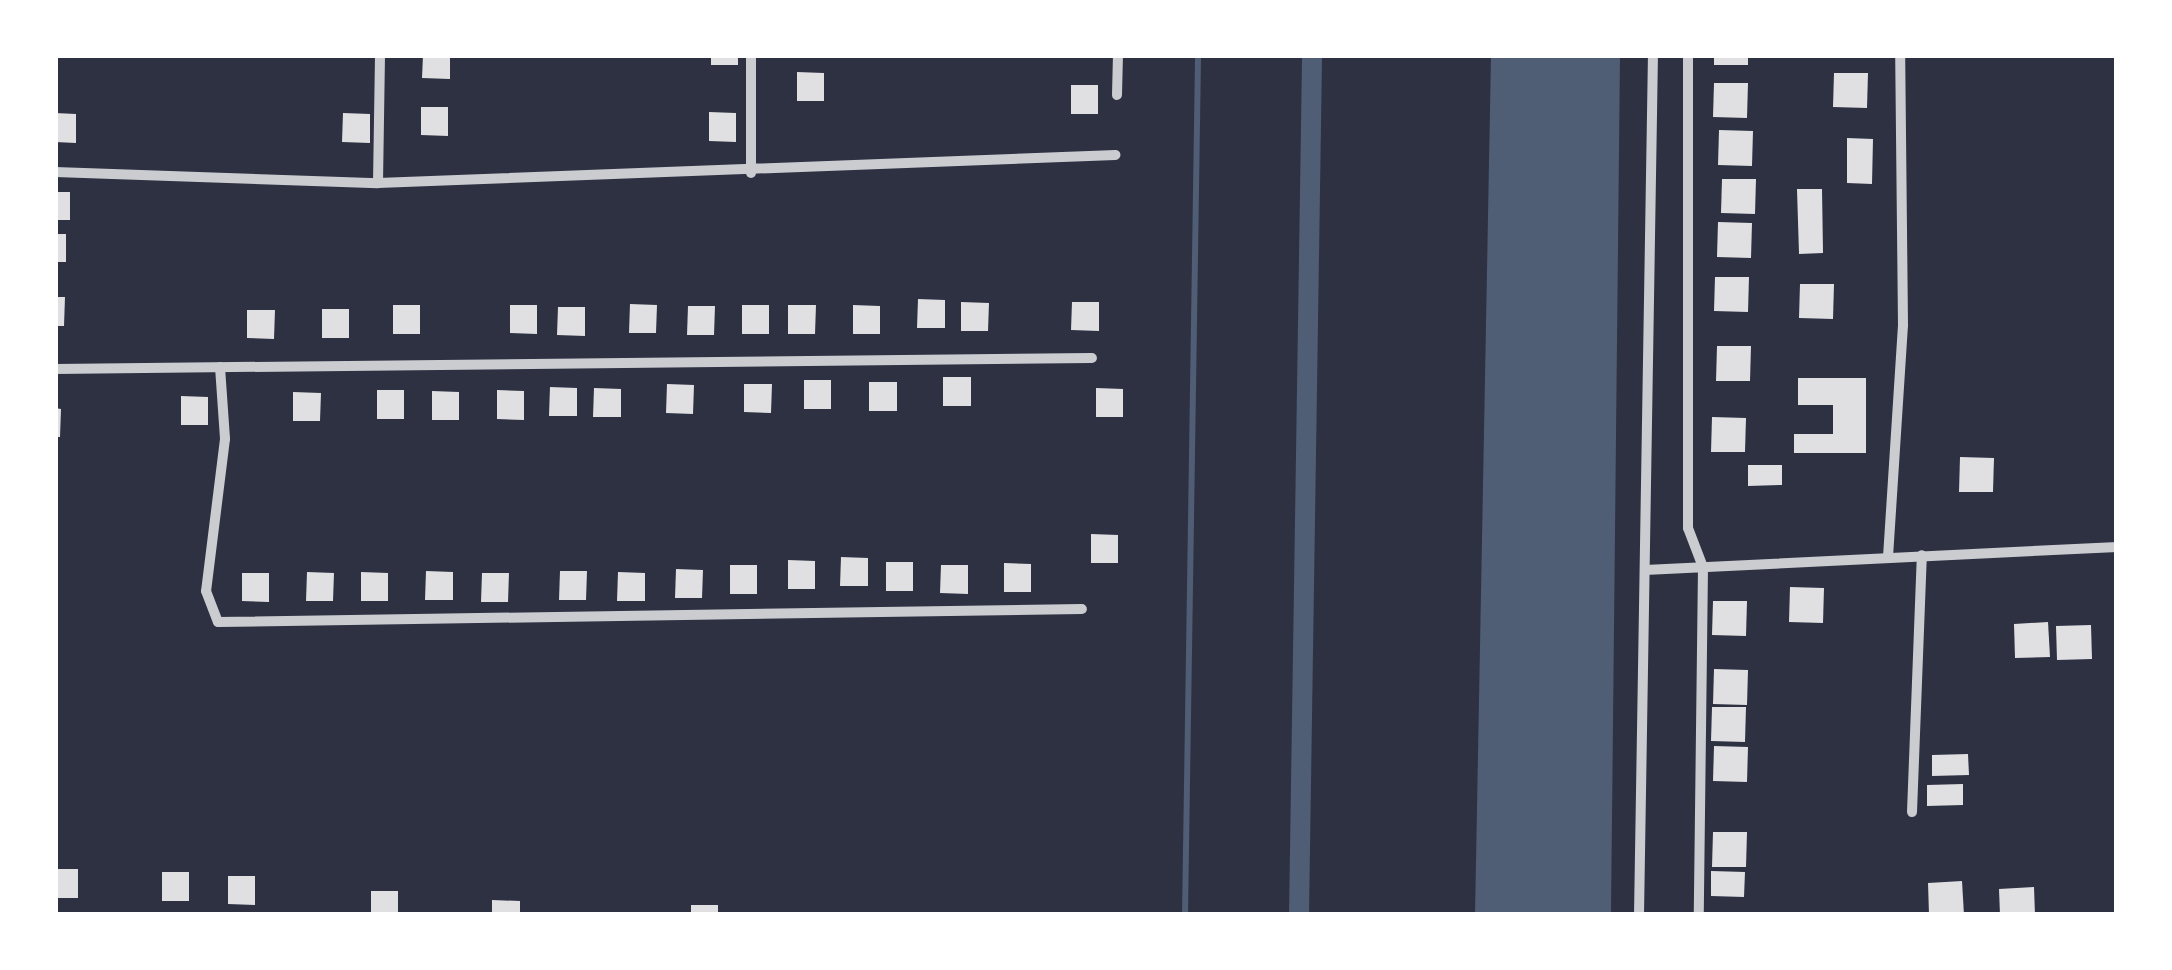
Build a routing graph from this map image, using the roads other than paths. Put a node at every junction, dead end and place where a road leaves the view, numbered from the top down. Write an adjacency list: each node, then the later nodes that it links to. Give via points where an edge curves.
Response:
1 (380, 55): 11 (street)
2 (751, 55): 10 (street)
3 (1118, 55): 7 (street)
4 (1653, 55): 19 (street)
5 (1688, 55): 18 (street, via 1688,528)
6 (1900, 55): 17 (street, via 1904,325)
7 (1117, 95)
8 (1115, 155): 10 (street)
9 (55, 172): 11 (street)
10 (751, 173): 11 (street)
11 (378, 183)
12 (1092, 358): 13 (street)
13 (220, 367): 14 (street); 20 (street, via 224,438 206,591 218,622)
14 (55, 369)
15 (2117, 547): 16 (street)
16 (1922, 554): 17 (street); 21 (street)
17 (1888, 557): 18 (street)
18 (1703, 567): 19 (street); 23 (street)
19 (1645, 570): 22 (street)
20 (1082, 609)
21 (1912, 812)
22 (1639, 915)
23 (1699, 915)

